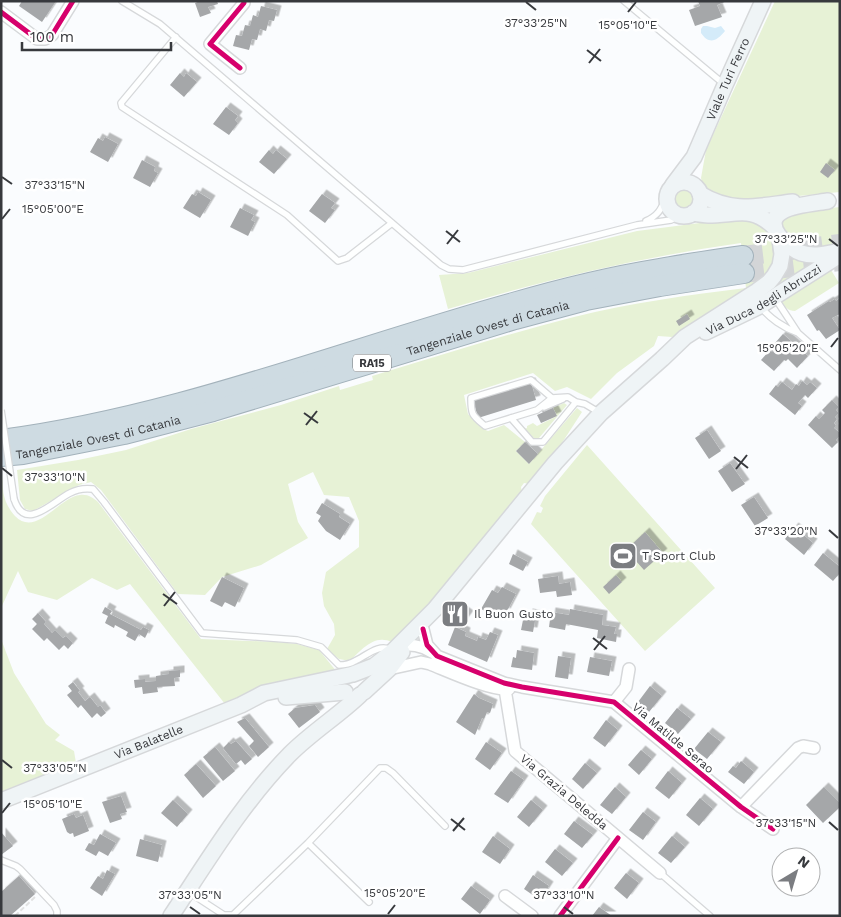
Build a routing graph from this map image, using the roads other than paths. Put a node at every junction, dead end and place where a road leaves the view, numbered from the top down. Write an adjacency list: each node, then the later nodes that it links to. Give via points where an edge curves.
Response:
1 (73, 1): 6 (street, via 52,35 45,39 38,39)
2 (122, 1): 7 (lane)
3 (244, 1): 8 (street, via 210,44)
4 (624, 1): 9 (lane)
5 (763, 1): 9 (main road, Viale Turi Ferro)
6 (1, 12)
7 (176, 37): 15 (lane); 15 (lane, via 121,103 122,107 287,215 338,261 347,258)
8 (240, 68)
9 (724, 85): 10 (main road, Viale Turi Ferro)
10 (694, 157): 11 (main road, via 693,178); 12 (main road)
11 (698, 190): 12 (main road, via 684,182 677,183); 13 (main road, via 724,205 739,207); 14 (main road, via 700,204 696,210)
12 (670, 191): 14 (main road, via 670,208 676,213); 16 (lane, via 656,217)
13 (834, 200): 17 (main road, via 781,211 775,220)
14 (686, 214): 16 (lane, via 671,220); 17 (main road, via 753,213 763,218)
15 (392, 223): 16 (lane, via 441,265 455,270)
16 (637, 225)
17 (777, 233): 18 (main road, via 793,249 807,254); 20 (main road, via 782,254 780,266)
18 (840, 253): 19 (main road, Via Duca degli Abruzzi)
19 (775, 297): 20 (main road, Via Duca degli Abruzzi); 21 (lane)
20 (758, 299): 21 (lane, via 764,311); 28 (main road, Via Duca degli Abruzzi, via 662,359)
21 (798, 333): 22 (lane)
22 (840, 370)
23 (568, 397): 24 (lane); 25 (lane); 27 (lane)
24 (552, 398): 27 (lane); 29 (lane, via 530,380 471,398 471,412 485,426)
25 (576, 402): 28 (lane); 29 (lane, via 542,442 532,442)
26 (1, 410): 32 (lane, bridge, via 14,499 19,510 32,515 71,492 93,489 202,633 297,640 321,647 339,665)
27 (537, 410): 29 (lane)
28 (601, 413): 32 (main road, Via Duca degli Abruzzi, via 555,463)
29 (511, 418)
30 (1, 440): 31 (highway, Tangenziale Ovest di Catania / RA15, via 122,418 208,396 583,284 658,269 743,264 515,319 213,411 124,434)
31 (1, 456)
32 (407, 641): 33 (street, Via Matilde Serao); 33 (street, via 427,645); 34 (street, via 411,654); 35 (main road); 37 (main road, via 374,666)
33 (433, 652): 38 (street, Via Matilde Serao)
34 (421, 662): 35 (street, Via Matilde Serao); 38 (street, Via Matilde Serao, via 489,686)
35 (389, 669): 39 (main road)
36 (629, 669): 41 (street, via 626,687)
37 (351, 675): 39 (main road, via 361,676 366,687); 42 (main road, via 264,693)
38 (504, 686): 41 (street, Via Matilde Serao); 50 (street, Via Grazia Deledda, via 515,750)
39 (356, 693): 40 (main road); 43 (main road); 44 (main road, via 350,705)
40 (325, 694): 42 (main road, via 273,698); 43 (main road)
41 (614, 702): 47 (street, Via Matilde Serao)
42 (241, 705): 46 (main road, Via Balatelle)
43 (333, 708): 44 (main road)
44 (310, 735): 54 (main road, via 244,806)
45 (814, 748): 47 (street, via 798,748)
46 (1, 801)
47 (741, 807): 49 (street, Via Matilde Serao)
48 (445, 826): 51 (lane, via 393,773 380,768)
49 (773, 829)
50 (618, 838): 53 (street, Via Grazia Deledda); 61 (street)
51 (308, 843): 56 (lane); 59 (lane, via 233,915)
52 (1, 860): 57 (lane, via 20,869 54,905)
53 (660, 873): 62 (lane)
54 (187, 891): 58 (main road); 59 (lane)
55 (505, 896): 60 (street)
56 (369, 902)
57 (57, 916)
58 (171, 916)
59 (224, 916)
60 (532, 916)
61 (560, 916)
62 (710, 916)

